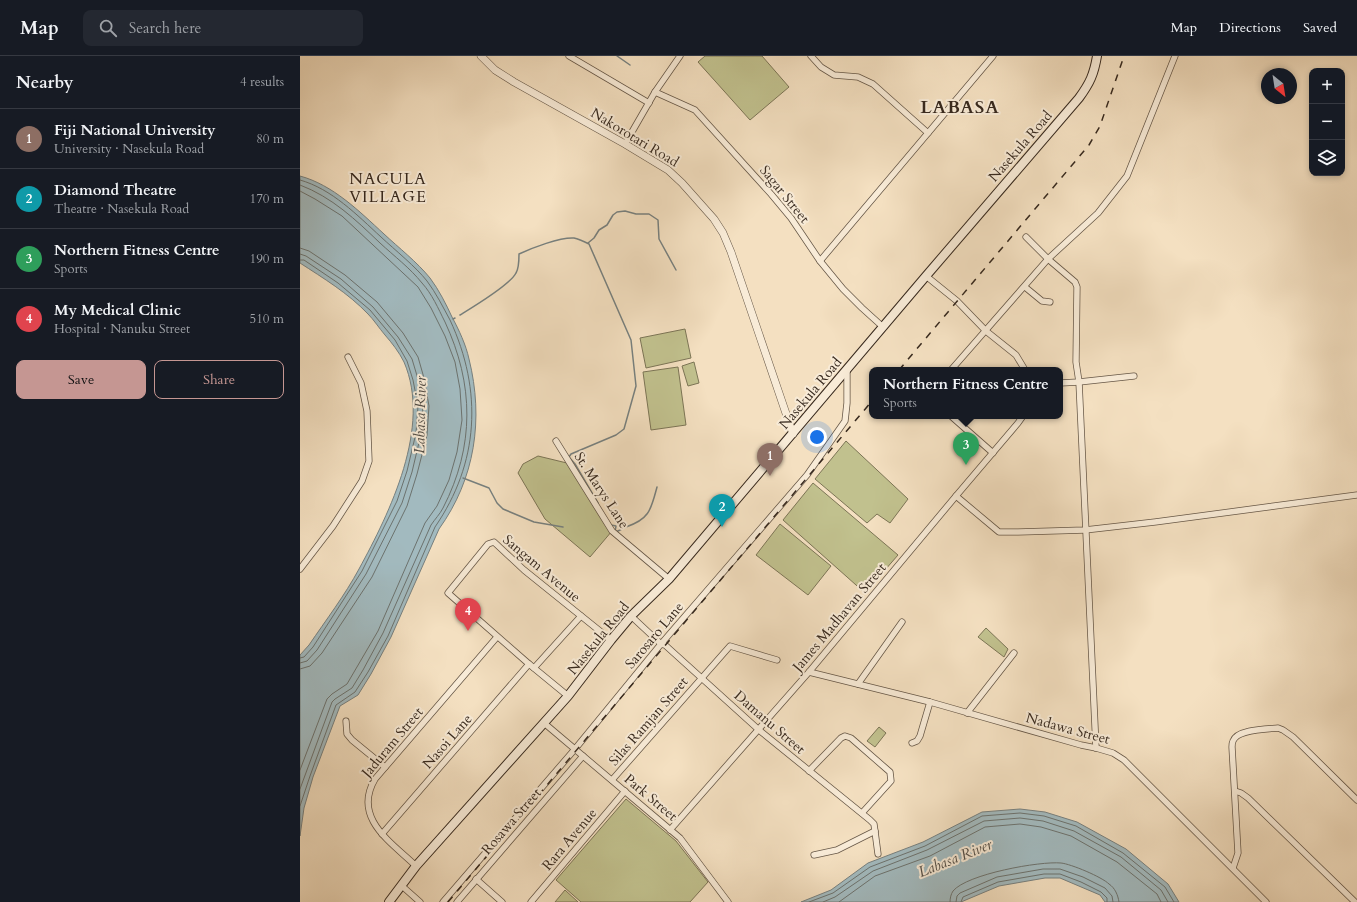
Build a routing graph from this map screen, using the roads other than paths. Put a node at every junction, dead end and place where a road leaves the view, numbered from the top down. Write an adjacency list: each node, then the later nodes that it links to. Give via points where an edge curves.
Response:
1 (481, 56): 11 (street, Nakorotari Road, via 495,70 514,82)
2 (569, 56): 9 (street)
3 (680, 56): 8 (street)
4 (811, 56): 10 (street, via 834,75 858,77 873,84)
5 (994, 56): 10 (street)
6 (1096, 56): 15 (main road, Nasekula Road, via 1094,71 1079,98)
7 (1175, 56): 13 (street, via 1127,176 1098,213)
8 (655, 92): 9 (street); 14 (street, Sagar Street, via 695,110 791,218)
9 (649, 103): 11 (street)
10 (928, 133): 14 (street)
11 (625, 144): 29 (street, Nakorotari Road, via 682,183 723,233)
12 (1026, 237): 13 (street)
13 (1048, 259): 16 (street); 25 (street, via 1075,282 1077,288 1076,362)
14 (820, 261): 18 (street, Sagar Street, via 862,308)
15 (926, 276): 18 (main road, Nasekula Road); 19 (street)
16 (1025, 287): 17 (street, via 1042,301); 19 (street)
17 (1050, 302)
18 (883, 327): 23 (main road, Nasekula Road)
19 (986, 331): 21 (street); 22 (street, via 1016,356)
20 (348, 357): 35 (street, via 361,383 367,411 369,461 362,481 333,526)
21 (954, 367)
22 (1023, 367)
23 (847, 369): 29 (main road, Nasekula Road); 42 (street, Sarosaro Lane, via 848,403 845,421 807,475)
24 (1134, 376): 25 (street)
25 (1079, 382): 26 (street); 34 (street)
26 (1063, 383)
27 (954, 419): 31 (street)
28 (1021, 419): 31 (street, James Madhavan Street)
29 (793, 434): 36 (main road, Nasekula Road)
30 (556, 441): 36 (street, St. Marys Lane, via 612,531)
31 (992, 453): 33 (street, James Madhavan Street)
32 (1357, 495): 34 (street)
33 (956, 496): 34 (street, via 999,532); 46 (street, James Madhavan Street)
34 (1085, 530): 56 (street)
35 (300, 569)
36 (669, 579): 38 (main road, Nasekula Road)
37 (581, 616): 40 (street, Sangam Avenue, via 494,542 488,544 448,593); 41 (street, Sangam Avenue); 45 (street, Nasoi Lane)
38 (631, 616): 41 (main road, Nasekula Road); 42 (street, Damanu Street)
39 (902, 622): 48 (street)
40 (497, 637): 45 (street); 59 (street, Jaduram Street)
41 (611, 640): 49 (main road, Nasekula Road)
42 (661, 644): 47 (street, Damanu Street); 57 (street, Sarosaro Lane)
43 (1014, 653): 51 (street)
44 (777, 660): 47 (street, Silas Ramjan Street, via 730,646)
45 (531, 666): 49 (street); 68 (street, Nasoi Lane)
46 (809, 672): 48 (street, Nadawa Street); 54 (street, James Madhavan Street)
47 (702, 678): 54 (street, Damanu Street); 61 (street, Silas Ramjan Street)
48 (858, 684): 50 (street, Nadawa Street)
49 (568, 696): 53 (main road, Nasekula Road)
50 (930, 702): 51 (street, Nadawa Street); 55 (street, via 920,736 917,741)
51 (967, 713): 56 (street, Nadawa Street)
52 (346, 721): 59 (street, via 348,734 352,740)
53 (544, 723): 57 (street, Park Street); 71 (main road, Nasekula Road)
54 (759, 730): 60 (street, Damanu Street); 66 (street, James Madhavan Street)
55 (912, 742)
56 (1096, 748): 72 (street, Nadawa Street, via 1113,753 1124,760)
57 (575, 749): 58 (street, Park Street); 77 (street, Sarosaro Lane)
58 (583, 756): 61 (street, Park Street); 73 (street, Rosawa Street)
59 (385, 767): 68 (street, Jaduram Street, via 369,789 368,799 372,823)
60 (809, 771): 65 (street, Damanu Street); 65 (street, via 841,738 851,738 890,772 891,776 891,781)
61 (612, 780): 62 (street, Park Street)
62 (625, 791): 66 (street, Park Street); 80 (street, Rara Avenue)
63 (1235, 791): 64 (street, via 1233,741 1237,735 1278,728 1293,737); 72 (street, via 1238,853); 83 (street, via 1248,798)
64 (1357, 800)
65 (862, 813): 67 (street, Damanu Street, via 874,824)
66 (670, 830): 81 (street, Park Street, via 687,845)
67 (875, 831): 69 (street, Damanu Street); 70 (street, via 837,850)
68 (382, 834): 71 (street, Jaduram Street)
69 (878, 854)
70 (814, 856)
71 (416, 866): 74 (main road, Nasekula Road)
72 (1233, 868): 82 (street, Nadawa Street)
73 (476, 879): 78 (street, Rosawa Street); 79 (street)
74 (402, 886): 75 (main road, Nasekula Road); 76 (street)
75 (389, 902)
76 (420, 902)
77 (444, 902)
78 (457, 902)
79 (502, 902)
80 (531, 902)
81 (728, 902)
82 (1266, 902)
83 (1355, 902)

